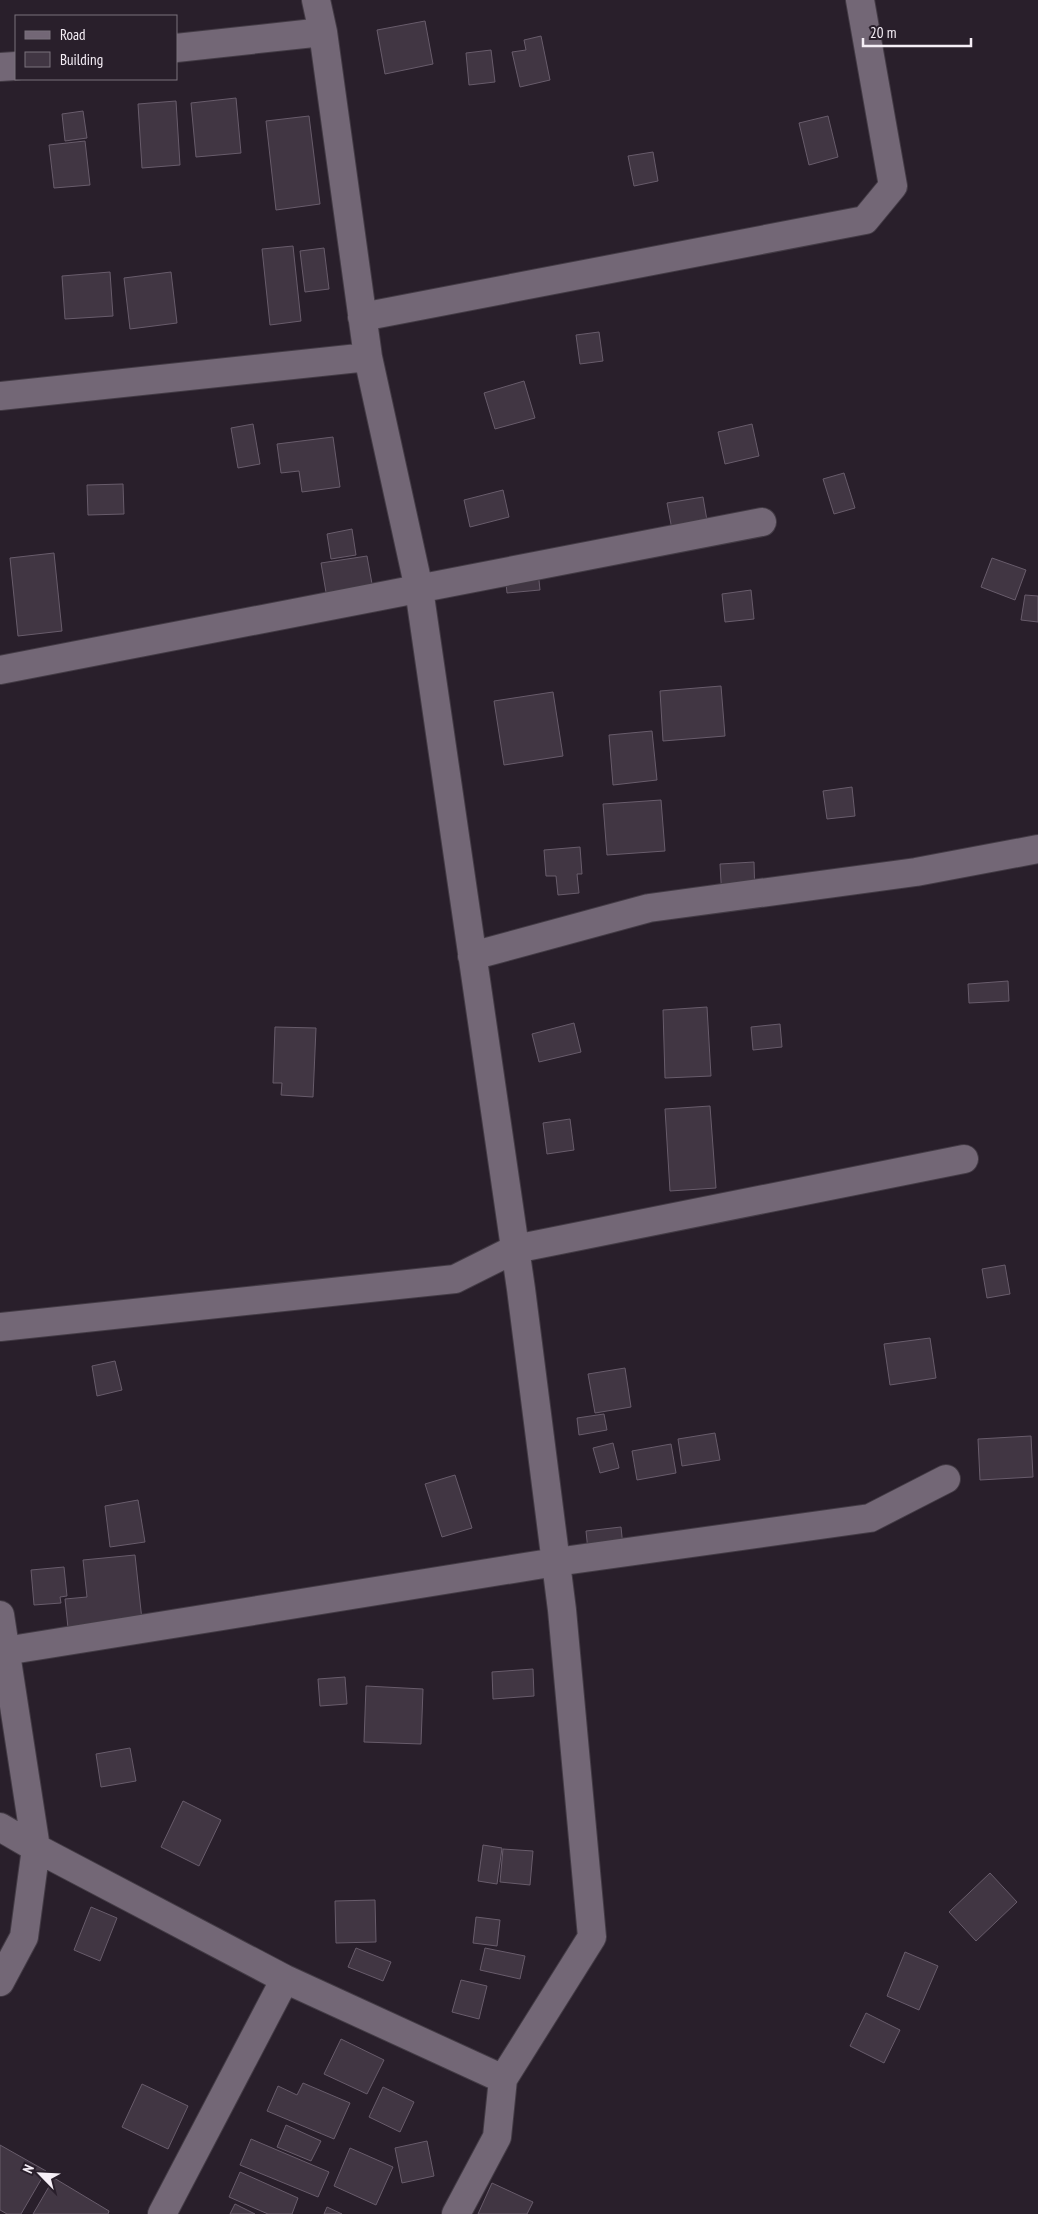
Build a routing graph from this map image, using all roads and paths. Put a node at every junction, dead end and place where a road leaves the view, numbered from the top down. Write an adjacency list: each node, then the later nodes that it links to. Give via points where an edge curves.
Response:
1 (316, 0): 3 (street)
2 (860, 0): 7 (street, via 893,186 865,220)
3 (322, 32): 4 (street); 7 (street)
4 (178, 48)
5 (15, 66): 6 (street)
6 (0, 68)
7 (362, 316): 8 (street)
8 (368, 357): 9 (street); 11 (street)
9 (0, 396)
10 (762, 522): 11 (street)
11 (419, 589): 12 (street); 14 (street)
12 (0, 670)
13 (1038, 849): 14 (street, via 916,872 648,908)
14 (472, 956): 16 (street)
15 (964, 1159): 16 (street)
16 (515, 1249): 17 (street, via 455,1279); 19 (street)
17 (0, 1327)
18 (946, 1479): 19 (street, via 870,1518)
19 (556, 1562): 21 (street); 26 (street, via 592,1937)
20 (0, 1615): 21 (street)
21 (6, 1651): 23 (street)
22 (0, 1827): 23 (street)
23 (36, 1848): 24 (street); 25 (street, via 24,1937)
24 (285, 1979): 26 (street); 27 (street)
25 (0, 1982)
26 (503, 2079): 28 (street, via 496,2137)
27 (162, 2214)
28 (456, 2214)

